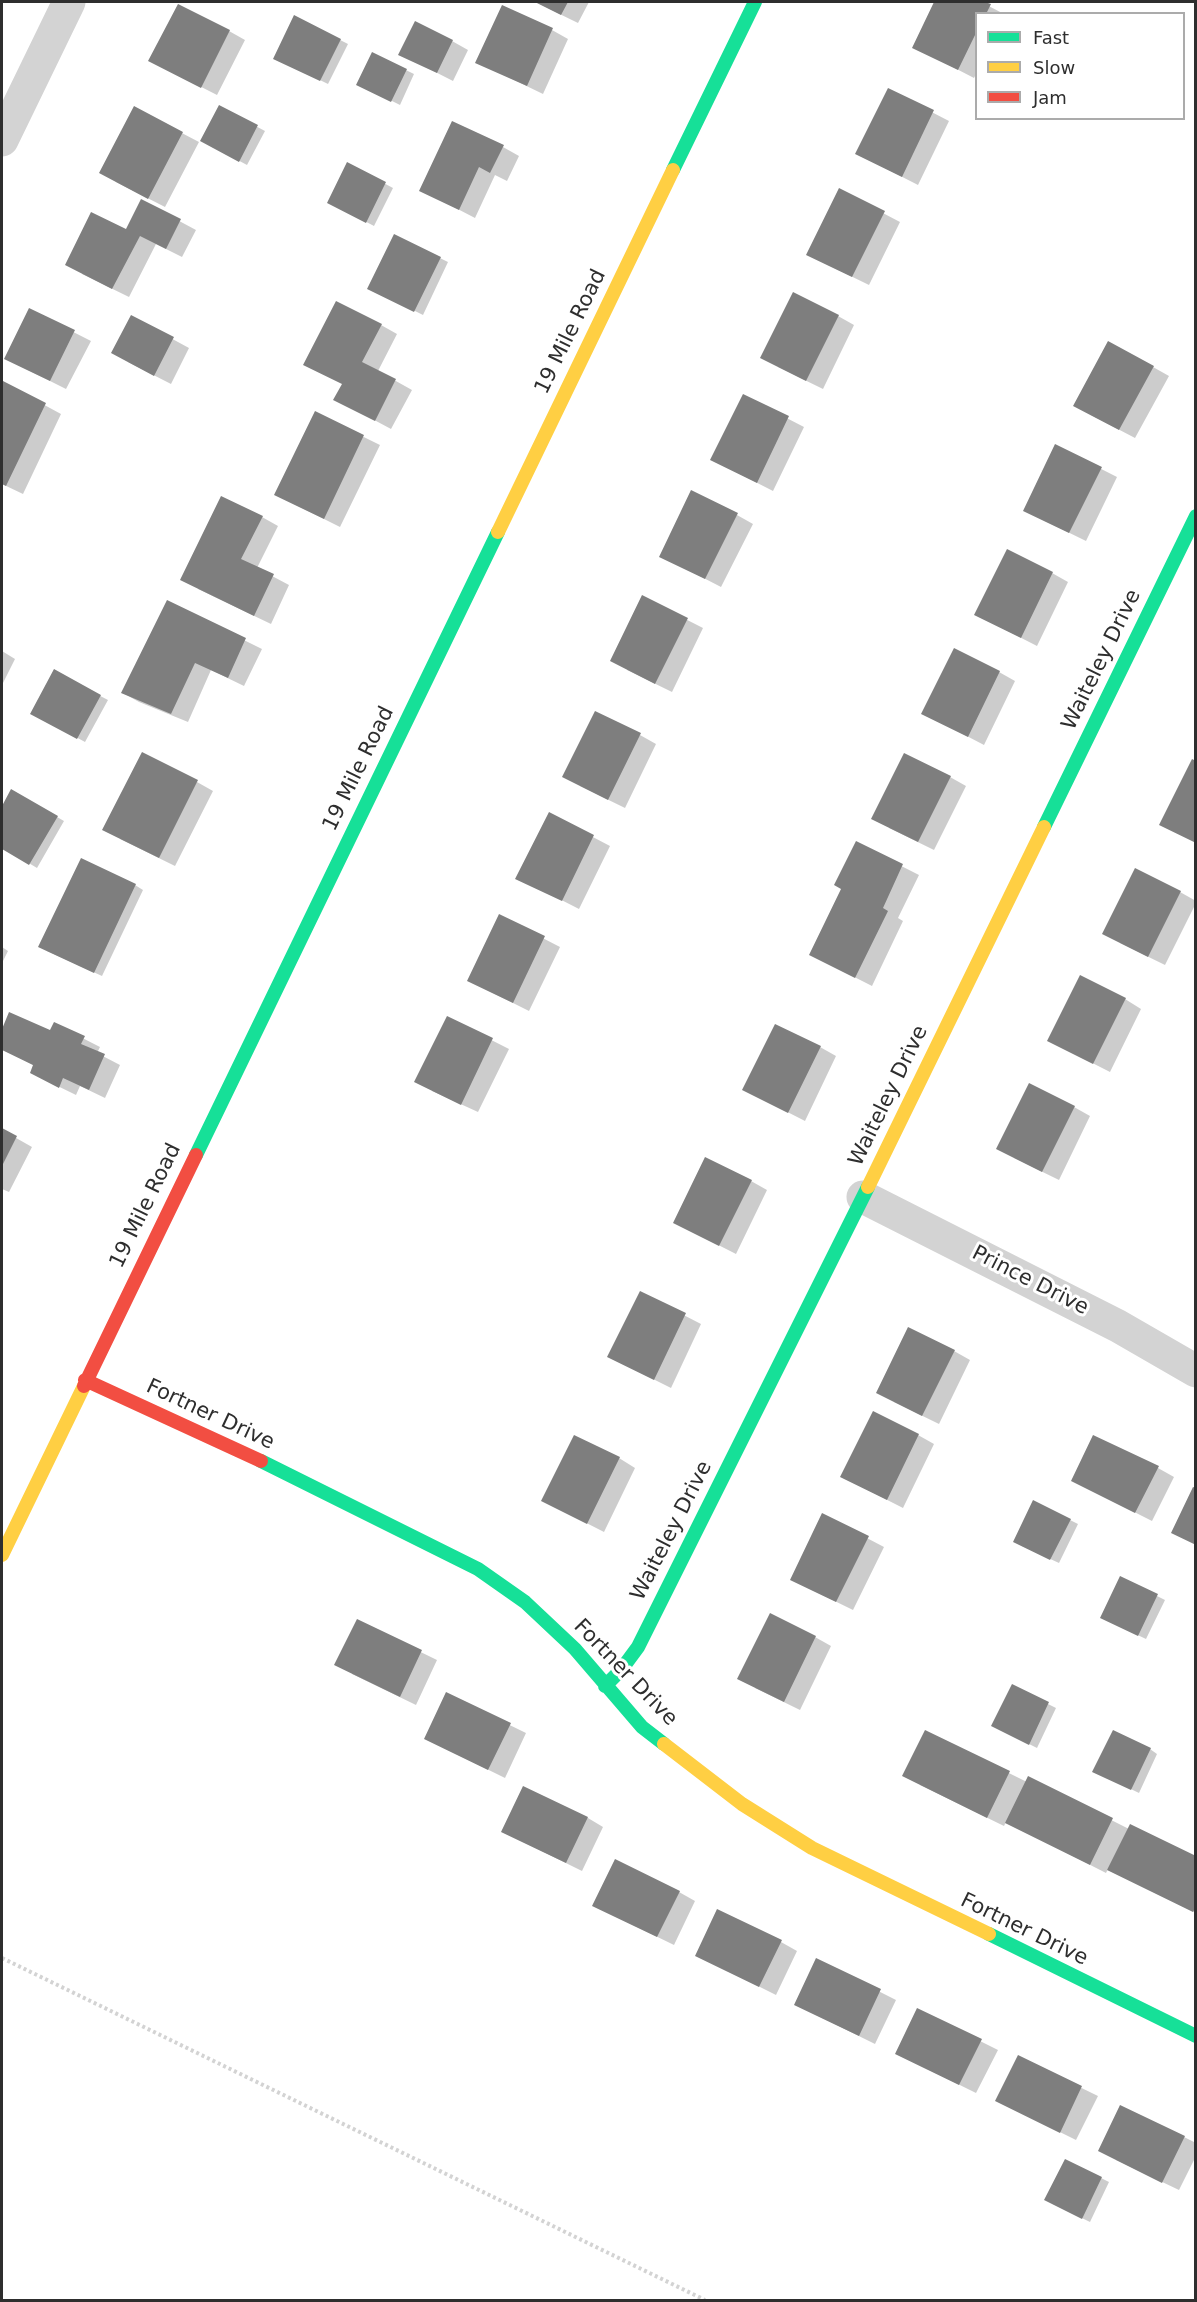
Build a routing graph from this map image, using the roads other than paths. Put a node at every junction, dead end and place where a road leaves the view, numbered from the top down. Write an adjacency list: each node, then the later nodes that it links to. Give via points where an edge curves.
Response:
1 (69, 2): 3 (street)
2 (755, 2): 7 (street, 19 Mile Road)
3 (2, 140)
4 (1196, 516): 5 (street, Waiteley Drive)
5 (863, 1197): 6 (street, Prince Drive, via 1118,1326); 9 (street, Waiteley Drive, via 638,1647)
6 (1196, 1371)
7 (85, 1380): 8 (street, 19 Mile Road); 9 (street, Fortner Drive, via 278,1469 478,1569 525,1602 575,1649)
8 (2, 1555)
9 (605, 1686): 10 (street, Fortner Drive, via 642,1727 676,1755 742,1804 812,1848)
10 (1196, 2036)

